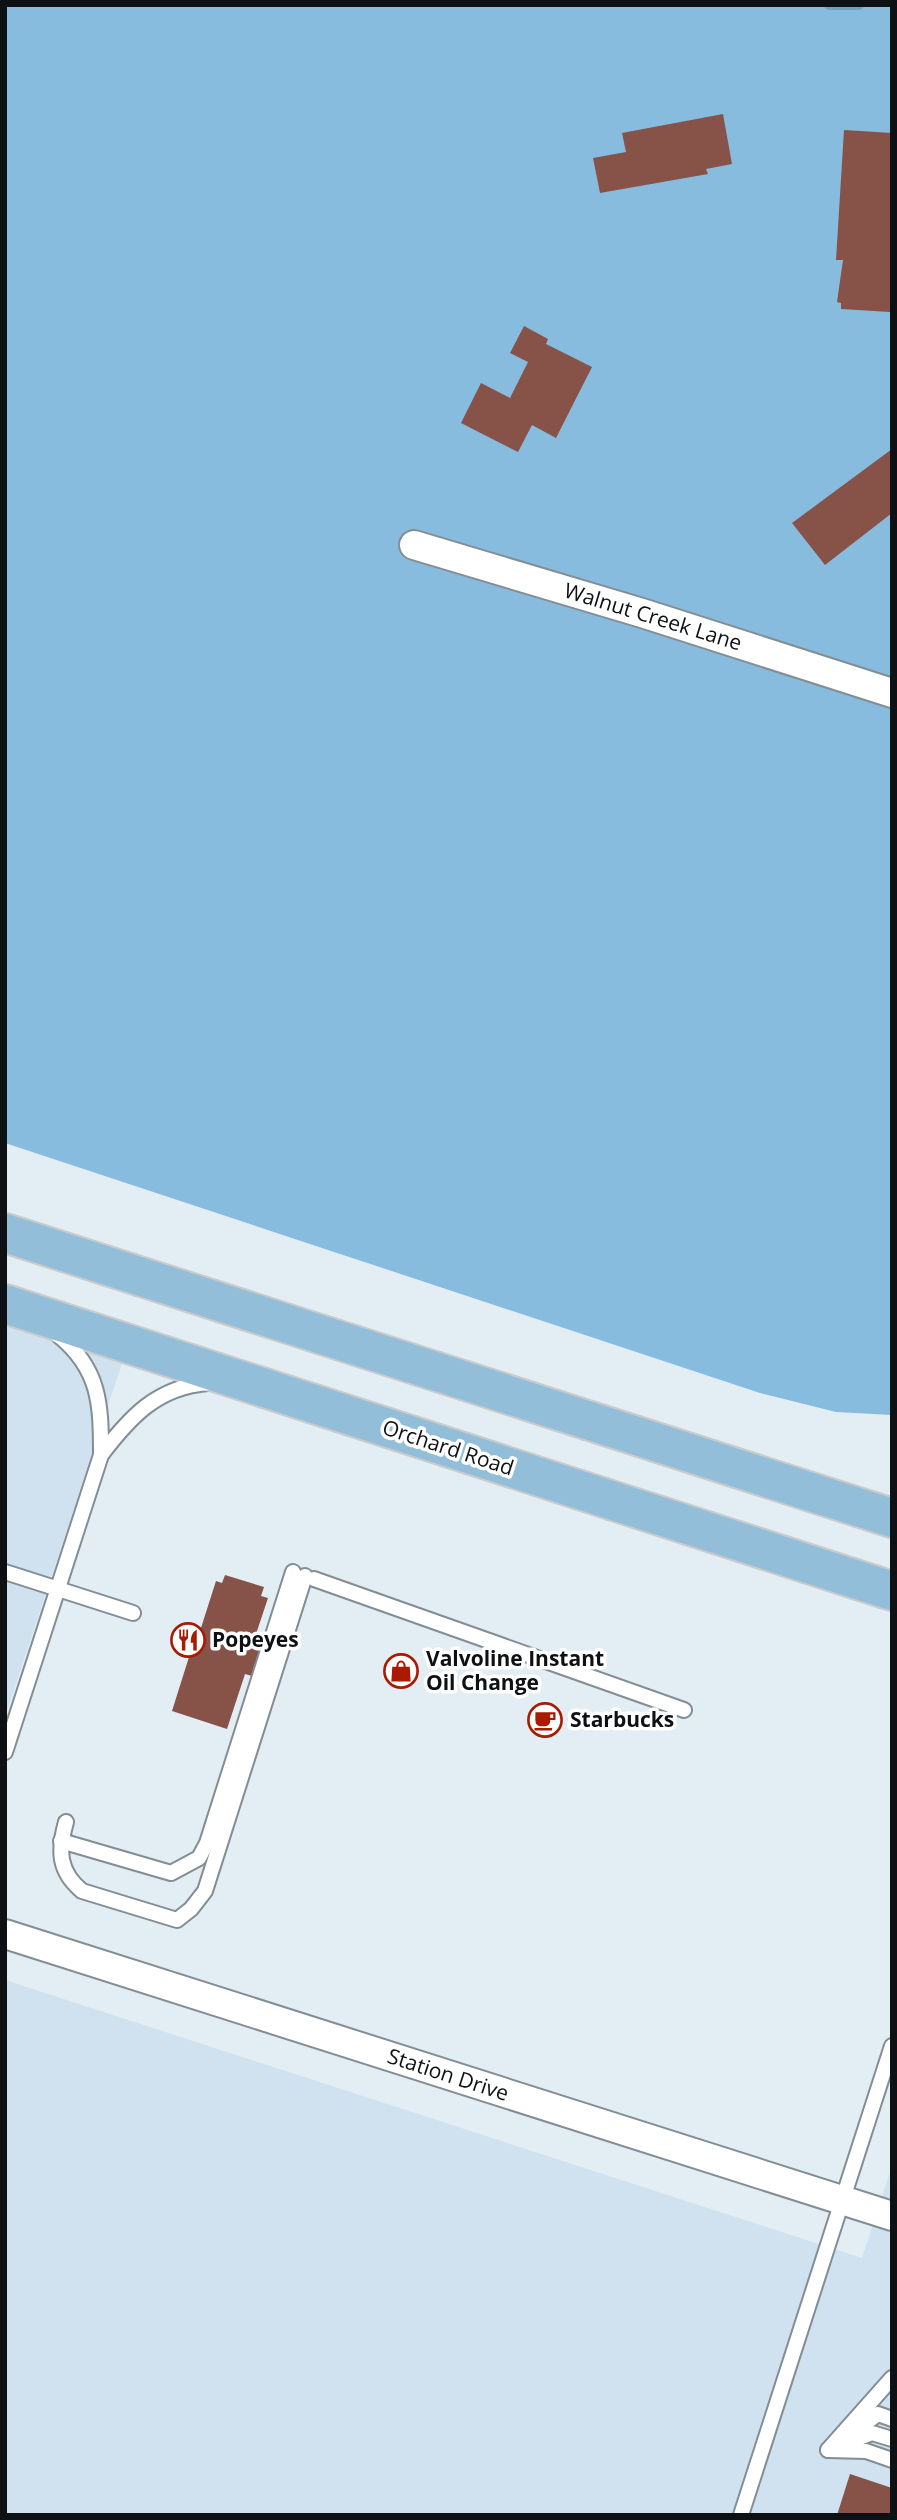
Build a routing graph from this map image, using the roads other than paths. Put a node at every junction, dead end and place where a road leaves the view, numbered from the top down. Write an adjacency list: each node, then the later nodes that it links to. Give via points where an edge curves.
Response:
1 (414, 545): 2 (street, Walnut Creek Lane)
2 (892, 693)
3 (5, 1233): 7 (main road)
4 (17, 1308): 5 (main road, Orchard Road); 6 (lane, via 74,1348 92,1375 101,1409)
5 (244, 1381): 6 (lane, via 187,1385 158,1396 129,1419); 11 (main road, Orchard Road)
6 (101, 1455): 10 (lane)
7 (892, 1518)
8 (5, 1572): 10 (lane)
9 (304, 1576): 13 (lane); 16 (lane, via 199,1858 171,1872); 16 (lane, via 205,1891 191,1909 177,1920 82,1891 62,1869)
10 (58, 1588): 12 (lane); 14 (lane)
11 (889, 1592)
12 (134, 1613)
13 (684, 1710)
14 (5, 1752)
15 (66, 1822): 16 (lane)
16 (61, 1841)
17 (5, 1934): 19 (street, Station Drive)
18 (892, 2046): 19 (lane)
19 (843, 2200): 20 (street, Station Drive); 27 (lane)
20 (892, 2216)
21 (892, 2378): 25 (lane)
22 (892, 2398): 25 (lane, via 885,2396)
23 (892, 2419): 25 (lane, via 878,2414)
24 (892, 2439): 25 (lane, via 872,2433)
25 (828, 2450): 26 (lane, via 866,2451)
26 (892, 2460)
27 (741, 2515)

